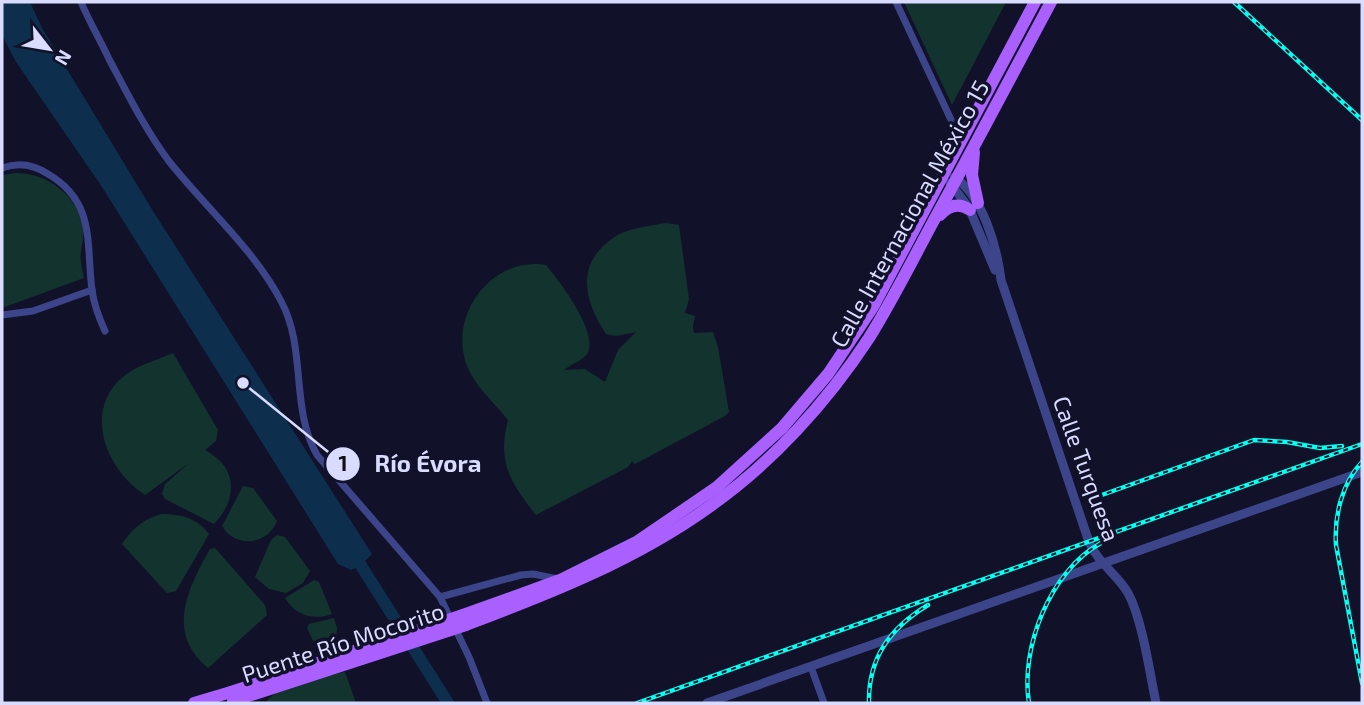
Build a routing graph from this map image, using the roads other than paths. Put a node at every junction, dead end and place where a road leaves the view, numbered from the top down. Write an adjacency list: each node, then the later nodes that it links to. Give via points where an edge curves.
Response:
1 (81, 2): 18 (street, via 155,140 287,311 303,419 317,455)
2 (896, 2): 5 (street)
3 (1035, 2): 5 (main road, Calle Internacional México 15)
4 (1051, 2): 6 (main road, Calle Internacional México 15)
5 (961, 141): 8 (main road, Calle Internacional México 15)
6 (974, 147): 9 (main road, Calle Internacional México 15); 10 (main road)
7 (2, 168): 12 (street, via 17,164 34,167 68,190 87,224)
8 (943, 174): 9 (street, Calle Turquesa); 17 (main road, Calle Internacional México 15, via 851,342 782,428 673,519)
9 (955, 182): 10 (street, Calle Turquesa); 11 (main road, Calle Internacional México 15)
10 (974, 207): 11 (main road, via 947,208); 16 (street, Calle Turquesa, via 1086,535)
11 (931, 226): 19 (main road, Calle Internacional México 15, via 878,322 840,379 782,444 736,486 673,531 615,564 561,589)
12 (92, 290): 13 (street, via 33,311); 14 (street)
13 (2, 315)
14 (105, 331)
15 (1362, 472): 16 (street)
16 (1102, 564): 20 (street); 28 (street, Calle Turquesa, via 1133,602)
17 (561, 580): 18 (street, via 521,575); 19 (main road, Calle Internacional México 15)
18 (440, 597): 25 (street)
19 (465, 620): 21 (main road, Puente Río Mocorito, bridge); 22 (main road, Puente Río Mocorito, bridge)
20 (811, 667): 26 (street); 27 (street)
21 (264, 691): 22 (main road, Puente Río Mocorito, bridge); 24 (street)
22 (230, 699): 23 (main road)
23 (194, 703)
24 (258, 703)
25 (486, 703)
26 (707, 703)
27 (824, 703)
28 (1156, 703)

